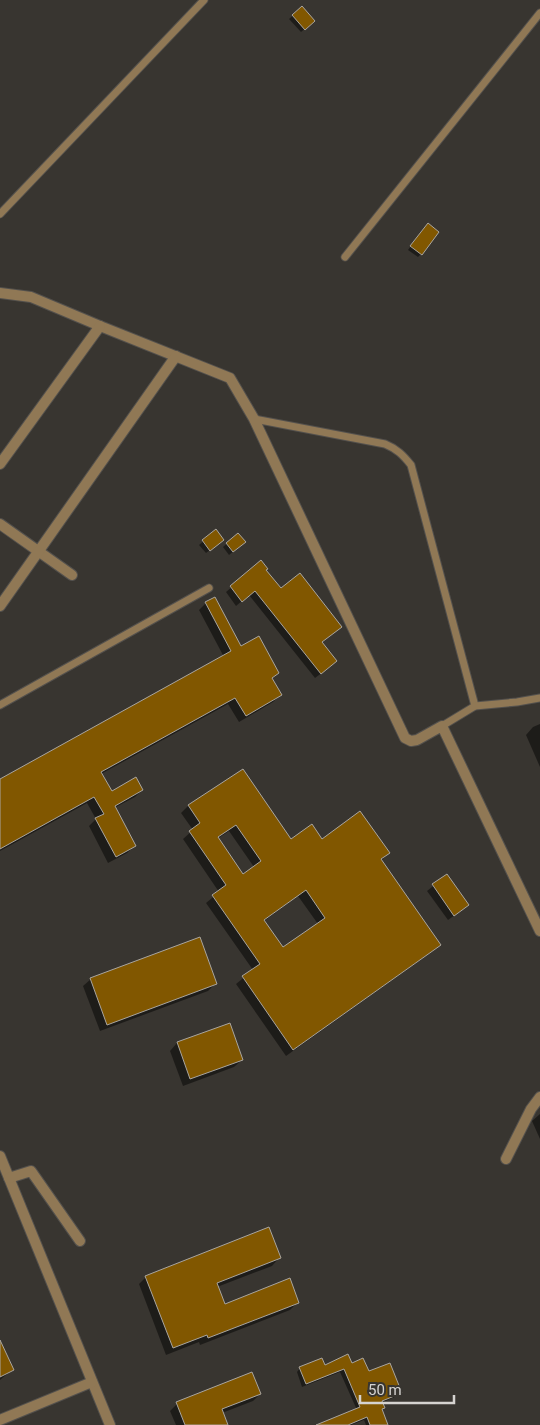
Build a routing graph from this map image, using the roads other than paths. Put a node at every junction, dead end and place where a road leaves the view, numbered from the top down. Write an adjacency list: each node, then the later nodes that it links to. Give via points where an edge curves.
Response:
1 (204, 0): 3 (lane)
2 (540, 13): 4 (lane)
3 (0, 214)
4 (345, 257)
5 (0, 293): 6 (street, via 31,297)
6 (100, 326): 7 (street); 9 (street)
7 (176, 356): 8 (street, via 230,378); 11 (street)
8 (254, 419): 17 (lane, via 385,444 403,454 411,464); 18 (street, via 406,738 411,742)
9 (0, 464)
10 (0, 524): 11 (street)
11 (38, 552): 12 (street); 14 (street)
12 (72, 575)
13 (209, 588): 16 (lane)
14 (0, 606)
15 (540, 698): 17 (lane)
16 (0, 705)
17 (475, 706): 18 (lane)
18 (442, 726): 19 (street)
19 (540, 931)
20 (540, 1097): 22 (street)
21 (0, 1156): 23 (street)
22 (506, 1159)
23 (9, 1178): 24 (street, via 32,1171); 25 (street)
24 (80, 1241)
25 (92, 1382): 26 (street); 27 (street)
26 (0, 1420)
27 (110, 1425)

